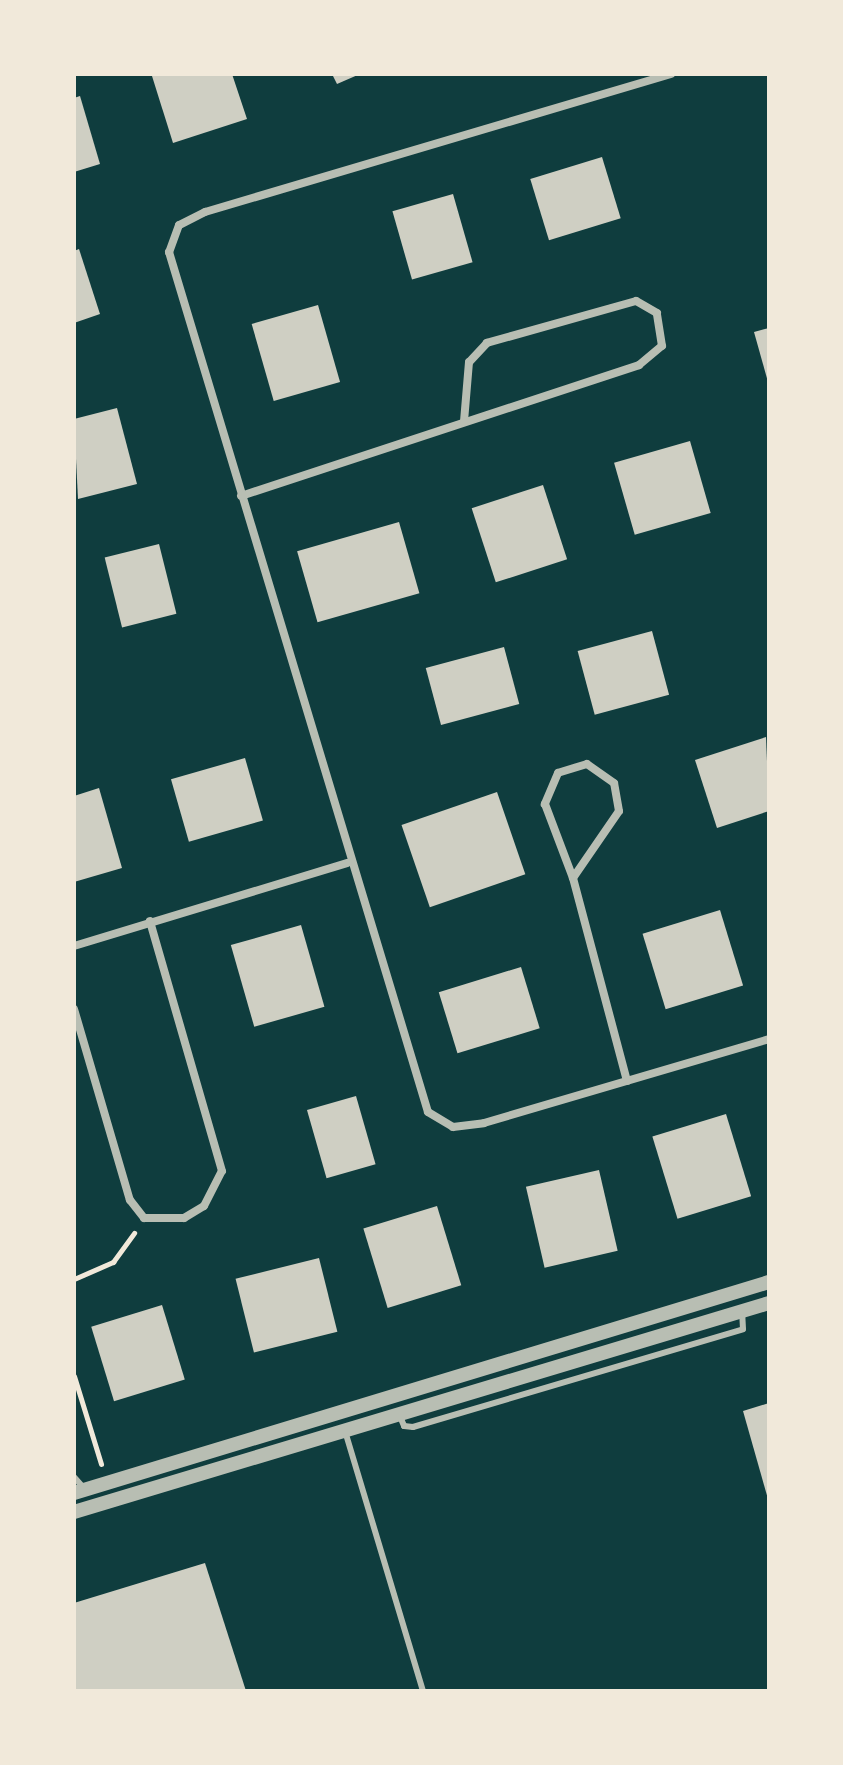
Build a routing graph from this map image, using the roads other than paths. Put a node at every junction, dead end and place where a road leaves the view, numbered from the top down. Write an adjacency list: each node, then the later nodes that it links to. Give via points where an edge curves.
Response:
1 (671, 74): 3 (street, via 179,225 169,252 174,274)
2 (464, 422): 2 (street, via 652,359 662,346 657,313 648,304 627,303 487,343 469,362); 3 (street)
3 (241, 496): 4 (street)
4 (348, 863): 6 (street); 10 (street, via 413,1078 437,1121 470,1126)
5 (573, 878): 5 (street, via 545,804 558,773 587,764 614,783 619,811); 10 (street)
6 (150, 921): 7 (street); 8 (street, via 222,1171 211,1197 184,1218 144,1218 120,1179)
7 (74, 946)
8 (74, 1009)
9 (769, 1039): 10 (street)
10 (627, 1081)
11 (769, 1282): 15 (street)
12 (769, 1303): 13 (street)
13 (345, 1431): 16 (street); 17 (lane)
14 (74, 1477): 15 (lane)
15 (80, 1492)
16 (74, 1512)
17 (423, 1691)

